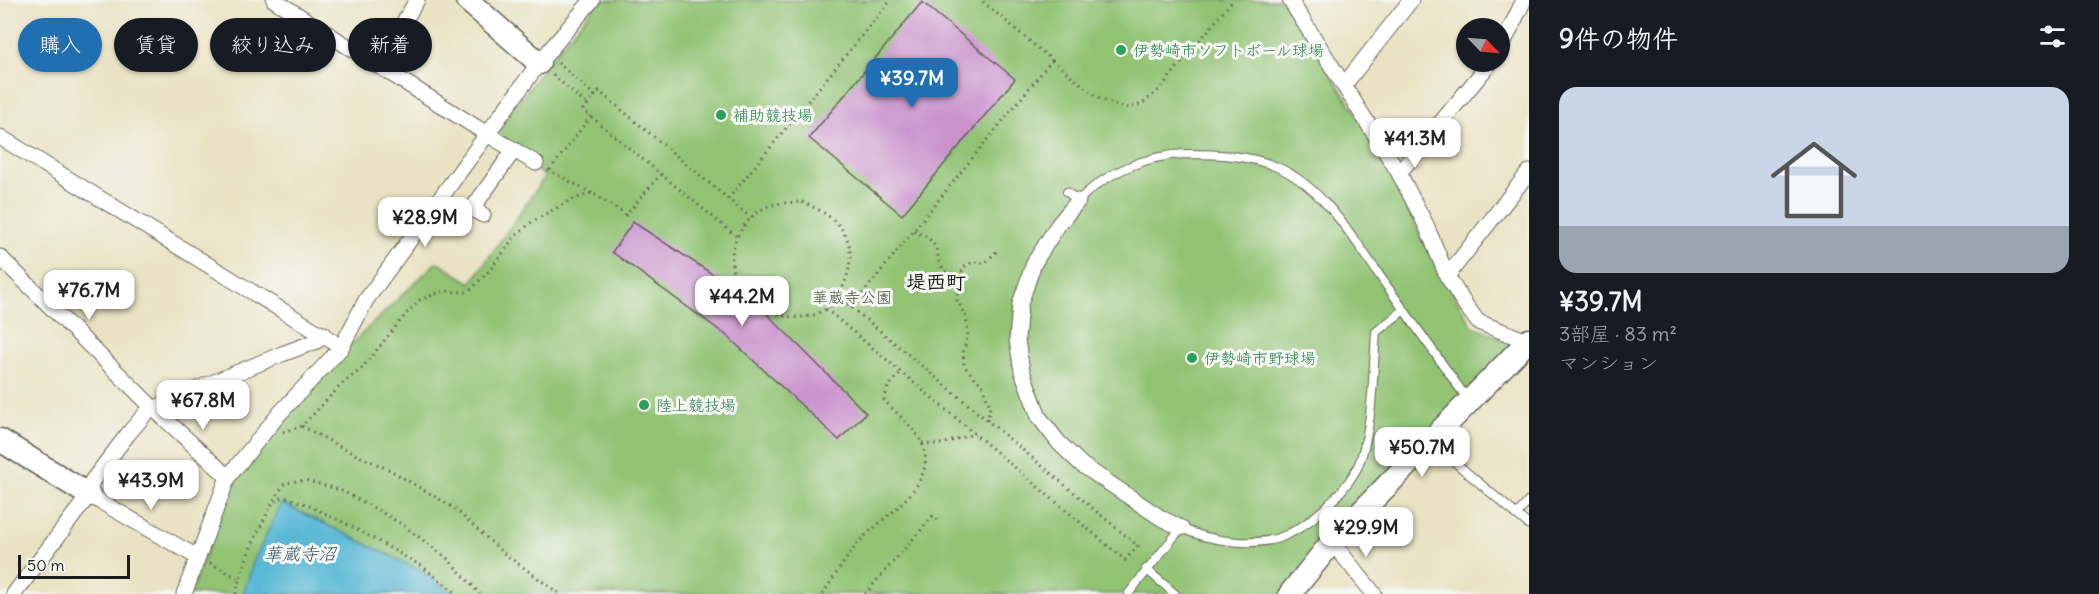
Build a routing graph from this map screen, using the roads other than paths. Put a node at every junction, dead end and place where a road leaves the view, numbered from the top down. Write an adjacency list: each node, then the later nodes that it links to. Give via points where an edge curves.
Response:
1 (274, 0): 11 (street)
2 (417, 0): 9 (street)
3 (467, 0): 12 (street)
4 (488, 0): 12 (street)
5 (592, 0): 12 (street)
6 (1290, 0): 15 (street)
7 (1411, 0): 15 (street)
8 (1524, 0): 10 (street)
9 (406, 18)
10 (1510, 29)
11 (348, 46)
12 (546, 60): 16 (street)
13 (389, 72): 16 (street)
14 (1483, 72): 21 (street)
15 (1343, 82): 21 (street)
16 (487, 134): 18 (street); 29 (street, via 366,300)
17 (0, 137): 27 (street)
18 (514, 150): 19 (street); 23 (street, via 472,209)
19 (543, 167)
20 (1529, 172): 25 (street)
21 (1398, 173): 25 (street)
22 (1072, 197): 26 (lane, via 1132,165 1166,155 1245,157 1278,167 1308,187 1335,213); 39 (street, via 1034,263 1020,304 1017,340 1022,371 1039,417 1059,443 1082,465)
23 (483, 215)
24 (0, 257): 31 (street)
25 (1447, 276): 28 (street, via 1478,322)
26 (1404, 310): 30 (lane); 39 (lane, via 1376,332 1366,440 1355,471 1331,501 1310,521 1283,537 1250,542 1218,540)
27 (324, 334): 29 (street); 31 (street, via 317,341)
28 (1527, 342): 30 (street)
29 (341, 348): 34 (street, via 280,413)
30 (1469, 401): 33 (street)
31 (154, 409): 34 (street); 35 (street, via 128,434 92,481)
32 (0, 440): 35 (street)
33 (1430, 441): 37 (lane); 40 (street)
34 (228, 477): 41 (street)
35 (89, 495): 41 (street); 44 (street)
36 (1529, 501): 37 (lane)
37 (1516, 515): 38 (lane)
38 (1529, 525)
39 (1181, 528): 42 (lane)
40 (1332, 542): 47 (street); 48 (street)
41 (200, 558): 45 (street)
42 (1146, 569): 43 (lane); 46 (lane)
43 (1129, 593)
44 (14, 594)
45 (184, 594)
46 (1175, 594)
47 (1290, 594)
48 (1374, 594)

